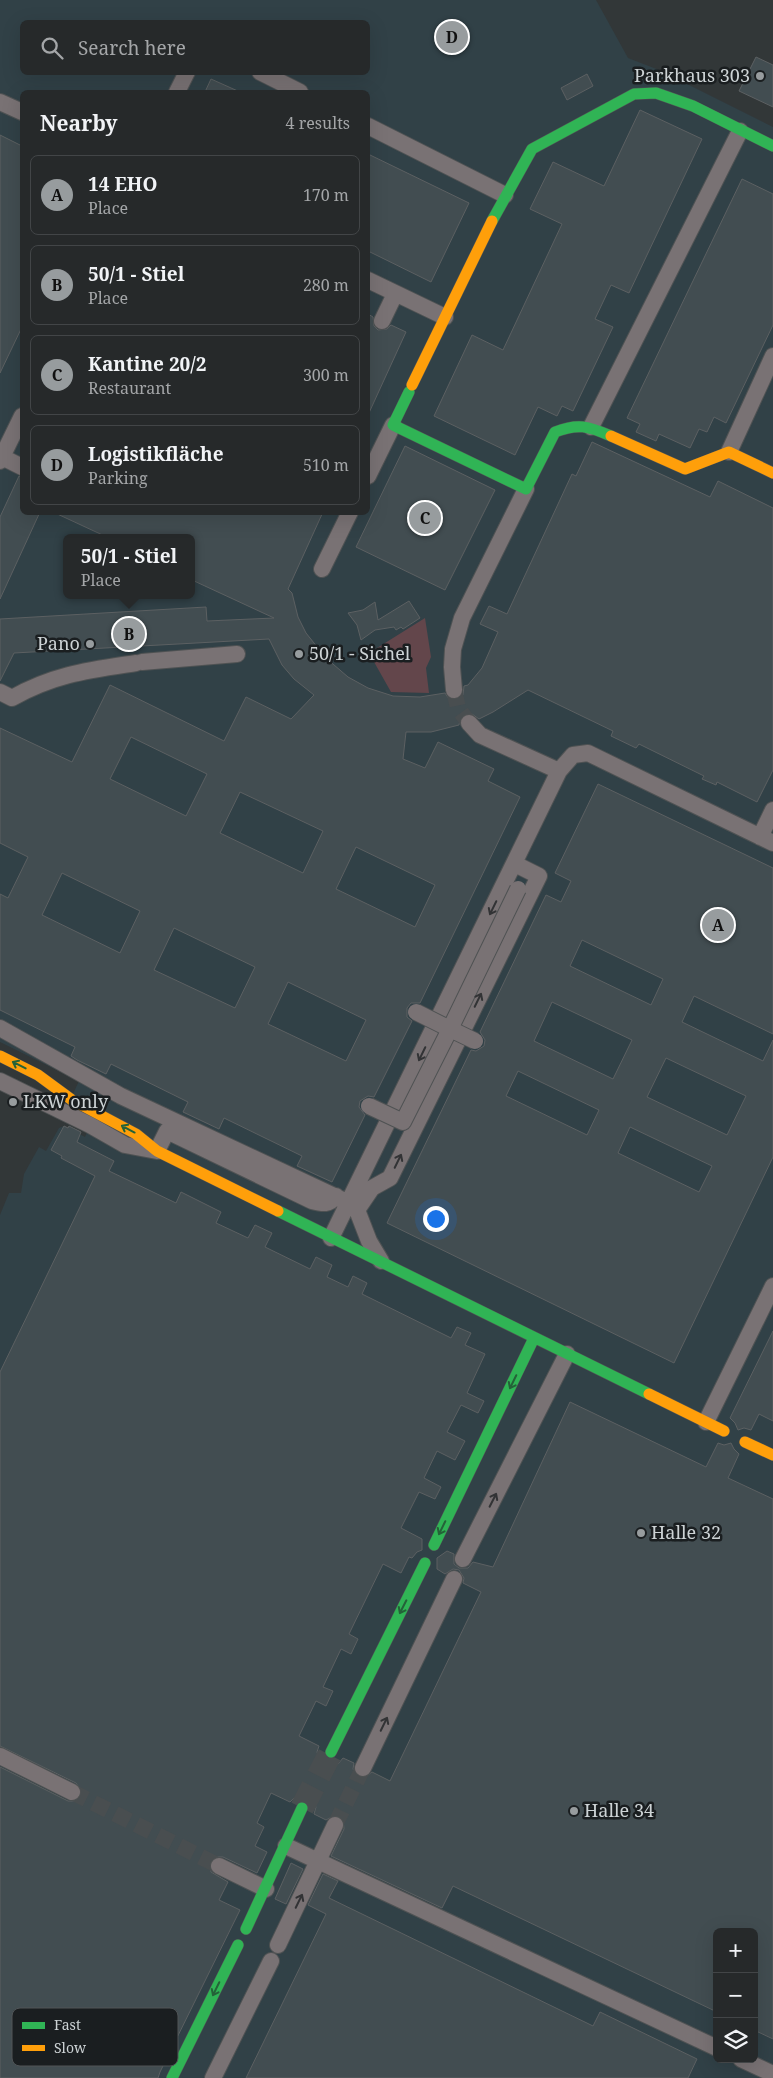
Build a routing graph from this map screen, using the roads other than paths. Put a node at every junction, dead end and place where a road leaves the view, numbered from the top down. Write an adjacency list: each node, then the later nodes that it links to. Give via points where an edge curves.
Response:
1 (186, 75): 3 (street)
2 (266, 75): 4 (street)
3 (178, 90)
4 (296, 90)
5 (0, 102): 6 (street)
6 (20, 111)
7 (370, 127): 10 (street)
8 (740, 130): 9 (street); 10 (street, via 681,101 656,93 634,94 532,149); 18 (street)
9 (773, 146)
10 (505, 195): 13 (street)
11 (370, 281): 12 (street)
12 (395, 294): 13 (street); 14 (street)
13 (445, 317): 17 (street)
14 (382, 321)
15 (773, 356): 19 (street)
16 (20, 420): 20 (street)
17 (393, 425): 22 (street); 24 (street)
18 (591, 427): 19 (street, via 684,469); 24 (street, via 571,426 555,432)
19 (729, 452): 23 (street)
20 (1, 459): 21 (street)
21 (20, 466)
22 (370, 472)
23 (773, 473)
24 (526, 488): 28 (street, via 471,590 453,649)
25 (349, 515): 26 (street)
26 (322, 569)
27 (237, 654): 29 (street, via 139,663 67,674 12,698)
28 (454, 690)
29 (0, 692)
30 (469, 723): 31 (street, via 480,735)
31 (559, 771): 33 (street, via 573,755 588,753); 34 (street)
32 (773, 810): 33 (street)
33 (766, 840)
34 (527, 870): 37 (street, bridge); 44 (street, one-way to 44); 44 (street, one-way to 34, via 390,1178)
35 (416, 1012): 37 (street, bridge)
36 (0, 1028): 44 (street, via 121,1096)
37 (450, 1029): 38 (street, bridge); 41 (street, bridge, via 403,1122)
38 (475, 1041)
39 (0, 1056): 42 (street, one-way to 39, via 38,1075)
40 (0, 1081): 42 (street, via 65,1114)
41 (369, 1106)
42 (93, 1118): 43 (street, via 125,1145)
43 (156, 1151): 44 (street, via 167,1131 312,1201); 45 (street)
44 (348, 1203): 45 (street); 46 (street)
45 (331, 1238): 46 (street)
46 (382, 1262): 48 (street)
47 (773, 1286): 50 (street)
48 (534, 1338): 49 (street); 54 (street, one-way to 54)
49 (567, 1354): 50 (street); 55 (street, one-way to 49)
50 (706, 1422): 51 (street)
51 (724, 1431)
52 (745, 1442): 53 (street)
53 (773, 1455)
54 (434, 1545)
55 (463, 1559)
56 (425, 1563): 58 (street, one-way to 58)
57 (454, 1579): 60 (street, one-way to 57)
58 (331, 1752)
59 (0, 1756): 61 (street)
60 (364, 1768)
61 (72, 1792)
62 (302, 1808): 64 (street)
63 (336, 1824): 65 (street)
64 (286, 1846): 65 (street); 67 (street)
65 (319, 1862): 70 (street, one-way to 65); 72 (street)
66 (219, 1866): 67 (street)
67 (266, 1889): 68 (street)
68 (246, 1929)
69 (238, 1945): 74 (street, one-way to 74)
70 (278, 1945)
71 (271, 1961): 78 (street)
72 (713, 2046)
73 (750, 2063): 76 (street)
74 (178, 2066)
75 (178, 2066): 77 (street, one-way to 77)
76 (773, 2074)
77 (172, 2078)
78 (213, 2078)

